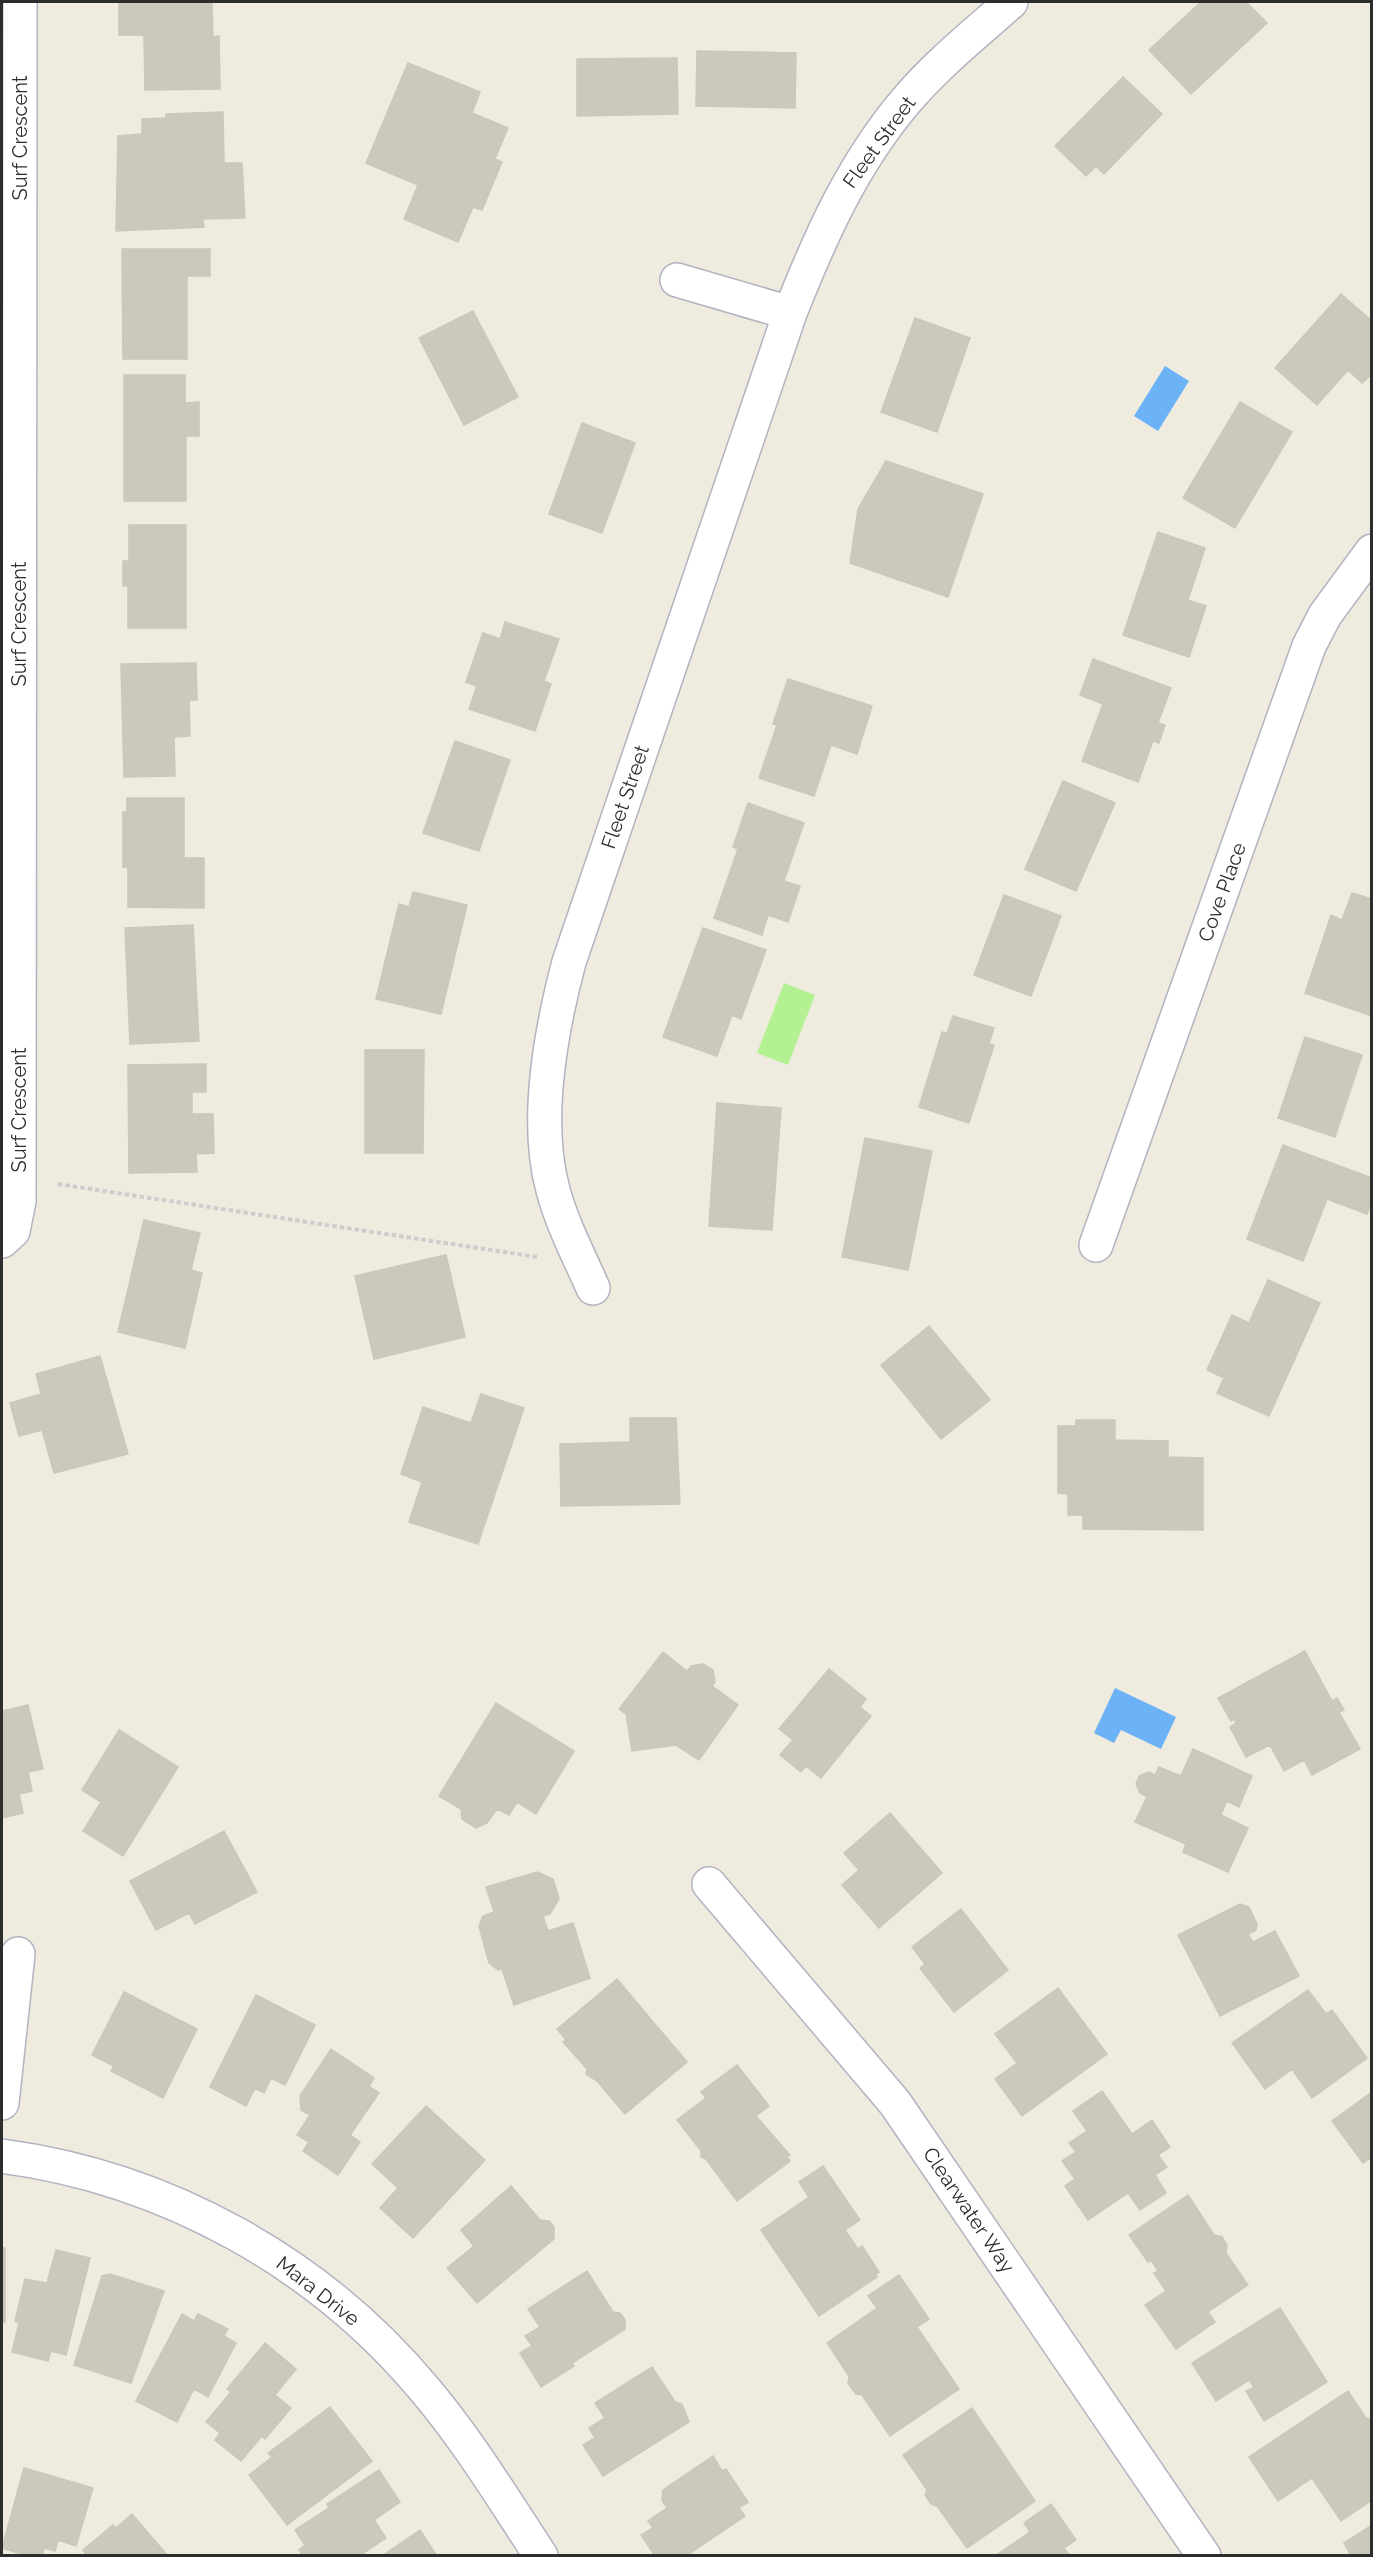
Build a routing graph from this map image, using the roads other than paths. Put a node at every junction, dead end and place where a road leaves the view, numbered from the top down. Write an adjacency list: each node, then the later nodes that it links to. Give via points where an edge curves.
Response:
1 (20, 2): 6 (street, Surf Crescent, via 19,1178 13,1231)
2 (1011, 2): 4 (street, Fleet Street, via 923,82 873,145 840,196)
3 (677, 280): 4 (street)
4 (790, 313): 8 (street, Fleet Street, via 562,988 548,1086 549,1170 559,1208)
5 (1371, 551): 7 (street, Cove Place, via 1325,615 1309,646)
6 (2, 1241)
7 (1096, 1245)
8 (593, 1288)
9 (710, 1884): 14 (street, Clearwater Way, via 895,2103)
10 (18, 1954): 11 (street)
11 (2, 2103)
12 (2, 2156): 13 (street, Mara Drive, via 92,2175 181,2206 257,2245 313,2283 387,2348 426,2391)
13 (541, 2556)
14 (1204, 2556)

